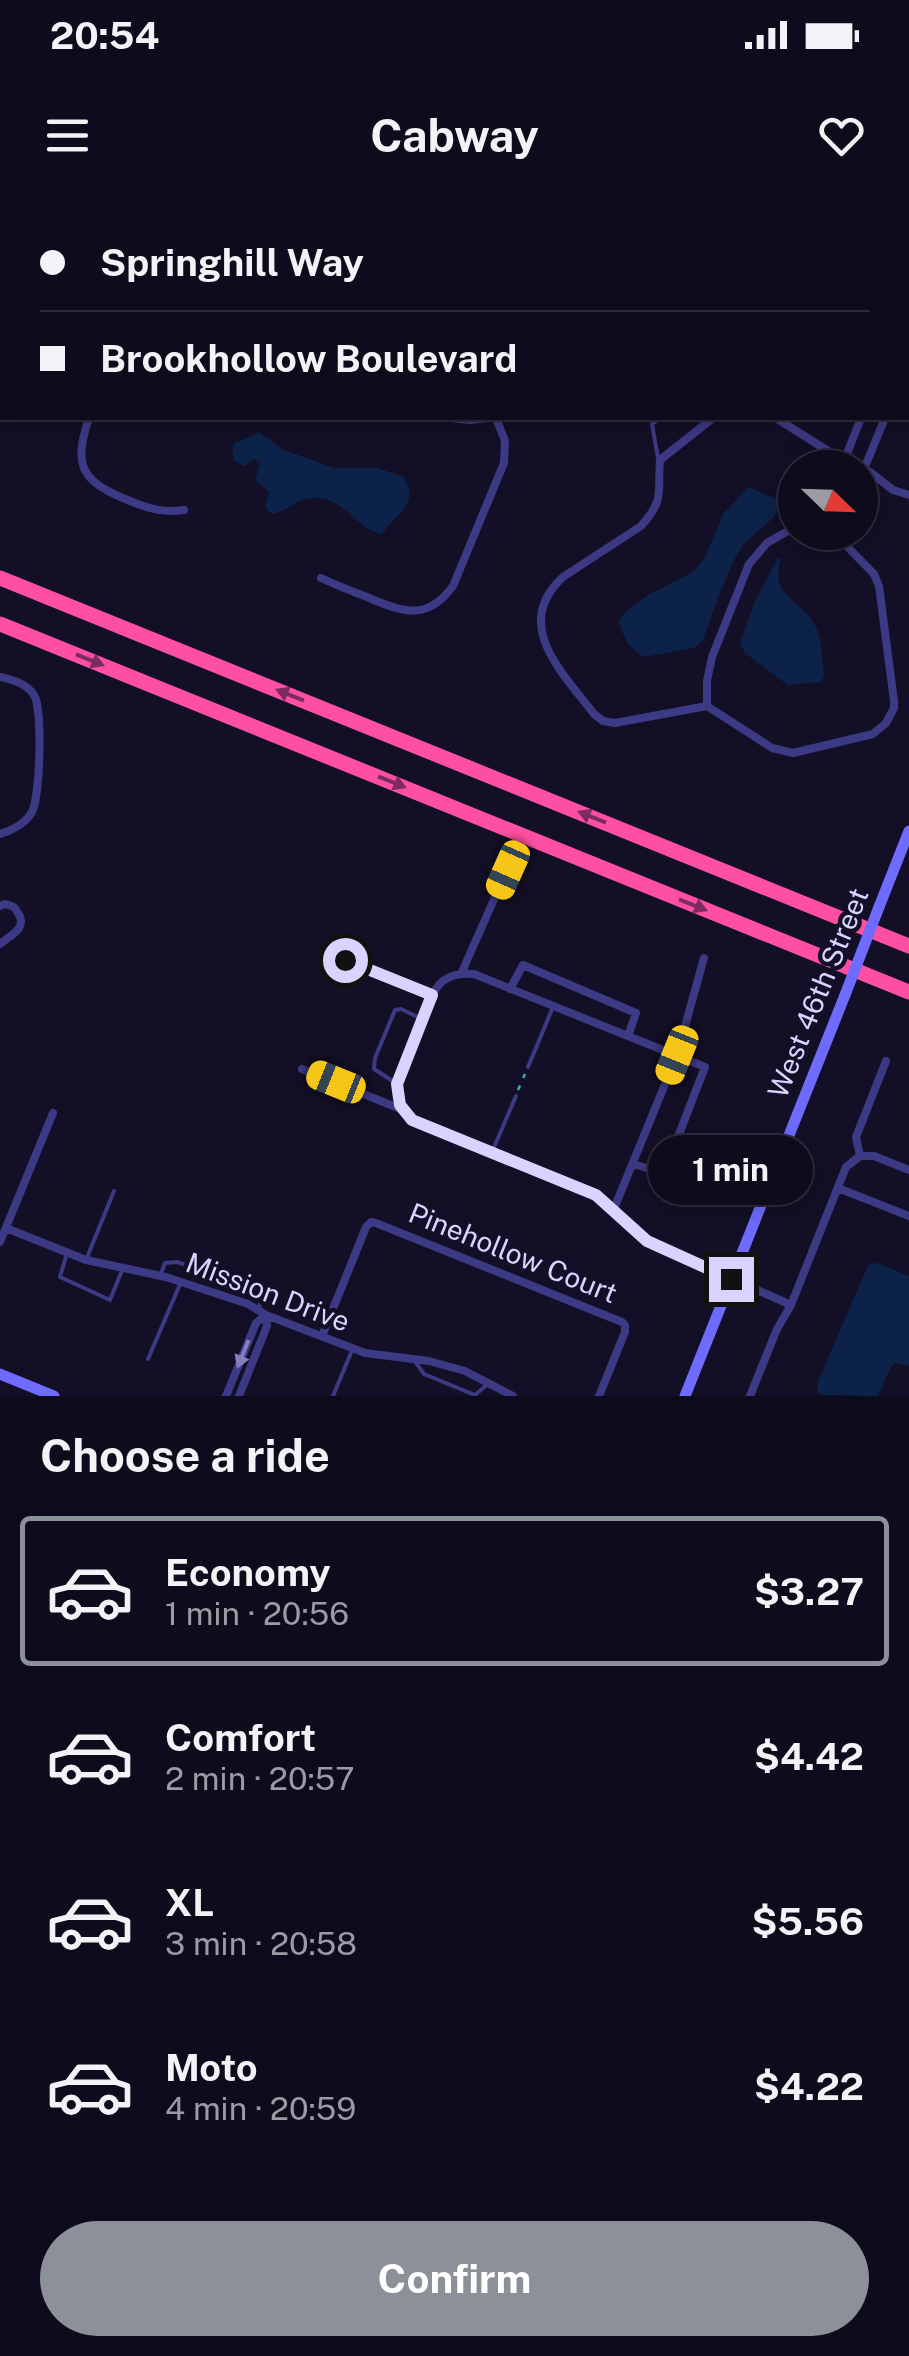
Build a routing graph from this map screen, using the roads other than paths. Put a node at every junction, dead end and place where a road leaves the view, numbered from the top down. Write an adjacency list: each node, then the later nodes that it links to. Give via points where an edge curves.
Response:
1 (0, 300): 2 (street)
2 (0, 315)
3 (88, 420): 16 (street, via 80,446 97,486 149,508)
4 (497, 420): 20 (street, via 504,463 443,598 422,610 402,610)
5 (658, 420): 13 (lane, via 652,424)
6 (710, 420): 13 (street)
7 (779, 420): 10 (street)
8 (861, 420): 11 (street)
9 (884, 420): 12 (street)
10 (827, 450)
11 (853, 450)
12 (872, 450)
13 (659, 467): 23 (street, via 660,491 651,514 555,584 542,611 542,638 604,721)
14 (878, 479): 15 (street)
15 (909, 495)
16 (184, 510)
17 (778, 537): 23 (street, via 746,570 712,657)
18 (851, 550): 23 (street, via 879,586 894,701 886,723 870,735 793,753 772,748)
19 (0, 578): 29 (highway, one-way to 19)
20 (321, 578)
21 (0, 624): 34 (highway, one-way to 34)
22 (0, 677): 25 (street, via 29,689 40,718 35,804 27,819)
23 (706, 706)
24 (909, 831): 61 (street, West 46th Street, bridge)
25 (4, 833)
26 (508, 870): 32 (street)
27 (0, 906): 28 (street, via 12,906 22,923)
28 (0, 944)
29 (909, 946)
30 (704, 958): 39 (street)
31 (345, 960): 35 (street)
32 (462, 974): 33 (street); 35 (street)
33 (510, 989): 36 (street); 38 (street, via 523,965 636,1012)
34 (909, 992)
35 (432, 995): 37 (street)
36 (552, 1006): 38 (street); 41 (lane)
37 (422, 1018): 43 (street); 43 (lane, via 395,1010 375,1058 374,1070)
38 (628, 1036): 39 (street)
39 (677, 1055): 49 (street); 49 (street, via 705,1068 664,1173)
40 (886, 1061): 48 (street, via 856,1136)
41 (528, 1066)
42 (302, 1069): 45 (street)
43 (397, 1084): 45 (street)
44 (516, 1096): 47 (lane)
45 (403, 1110): 47 (street, via 420,1124)
46 (53, 1114): 55 (street)
47 (492, 1152): 53 (street, via 596,1195)
48 (860, 1156): 50 (street); 51 (street, via 846,1167)
49 (632, 1164): 53 (street)
50 (909, 1170)
51 (838, 1188): 54 (street); 63 (street)
52 (114, 1191): 58 (lane)
53 (613, 1211): 61 (street, via 647,1241)
54 (909, 1216)
55 (6, 1228): 56 (street); 57 (street, Mission Drive)
56 (0, 1242)
57 (67, 1253): 58 (street, Mission Drive); 59 (lane, via 60,1277 110,1300)
58 (86, 1260): 59 (street, Mission Drive)
59 (123, 1268): 60 (street, Mission Drive)
60 (160, 1276): 62 (street, Mission Drive); 64 (lane, via 165,1263 177,1262 252,1290)
61 (731, 1279): 63 (street); 77 (street, West 46th Street)
62 (180, 1282): 64 (street, Mission Drive); 68 (lane)
63 (791, 1305): 78 (street)
64 (262, 1313): 65 (street, Mission Drive); 72 (street, one-way to 72); 73 (street, via 267,1326)
65 (322, 1336): 66 (street, Mission Drive); 76 (street, Pinehollow Court, via 366,1227 376,1223 622,1322 625,1332)
66 (352, 1348): 67 (street, Mission Drive); 74 (lane)
67 (412, 1358): 70 (street, Mission Drive); 70 (lane, via 424,1374 475,1395)
68 (148, 1359)
69 (0, 1374): 71 (street)
70 (489, 1383): 75 (street, Mission Drive)
71 (54, 1396)
72 (226, 1396)
73 (239, 1396)
74 (334, 1396)
75 (513, 1396)
76 (599, 1396)
77 (685, 1396)
78 (750, 1396)

